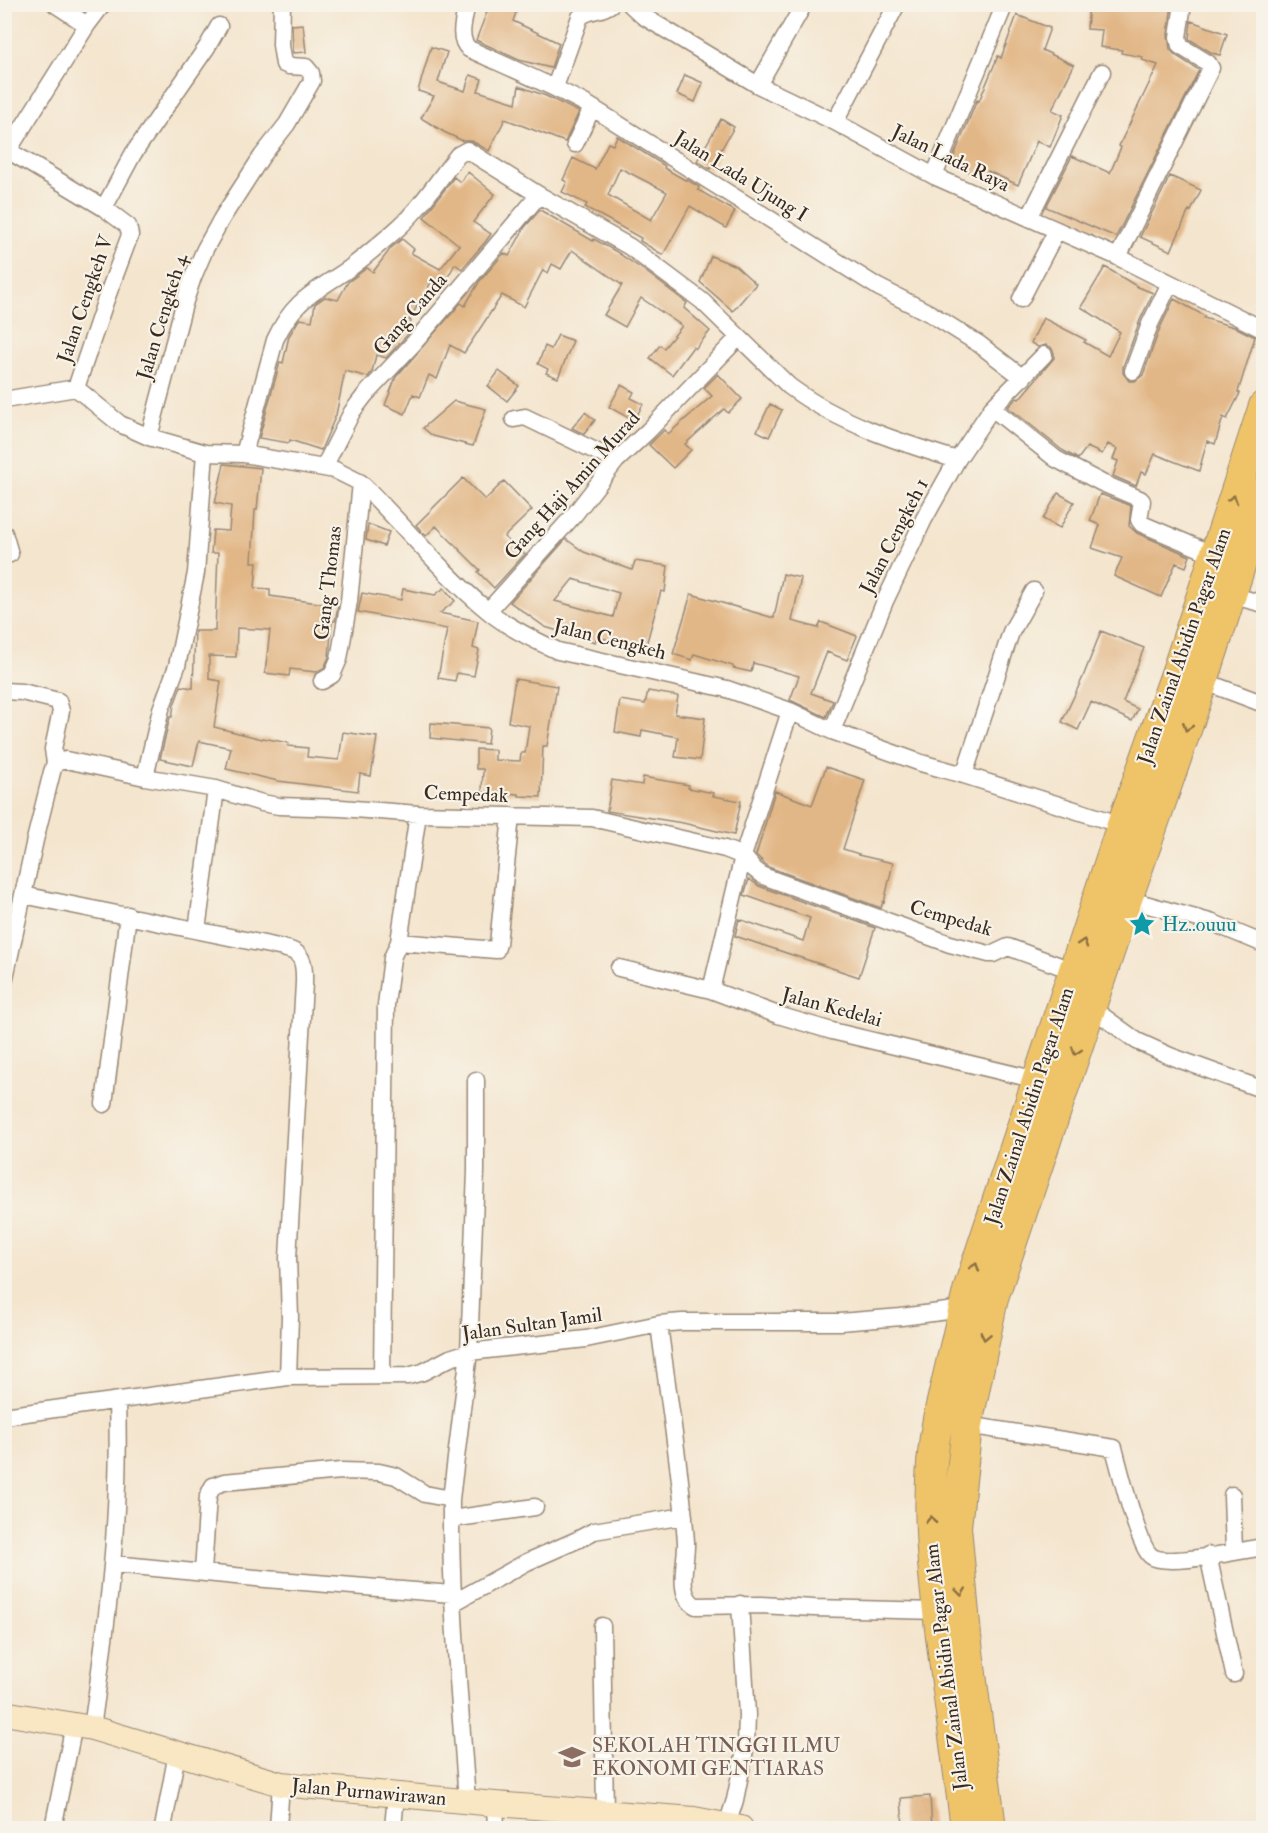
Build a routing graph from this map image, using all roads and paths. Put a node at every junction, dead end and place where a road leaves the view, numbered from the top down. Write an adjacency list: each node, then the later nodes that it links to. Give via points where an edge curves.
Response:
1 (55, 4): 11 (street)
2 (103, 4): 11 (street)
3 (282, 4): 38 (street, Jalan Cengkeh 4, via 284,64 306,67 312,81 222,218 193,277)
4 (467, 4): 15 (street, Jalan Lada Ujung I, via 462,35 466,47)
5 (611, 4): 15 (street, via 580,17)
6 (630, 4): 14 (street, Jalan Lada Raya, via 643,16)
7 (804, 4): 14 (street)
8 (897, 4): 17 (street)
9 (1005, 4): 20 (street)
10 (1184, 4): 25 (street, via 1178,42 1182,49 1211,68)
11 (87, 25): 19 (street)
12 (219, 26): 22 (street, via 133,154)
13 (1101, 72): 23 (street)
14 (758, 85): 17 (street, Jalan Lada Raya)
15 (555, 87): 16 (street, Jalan Lada Ujung I)
16 (592, 108): 18 (street); 32 (street, Jalan Lada Ujung I, via 878,287 979,344)
17 (835, 122): 20 (street, Jalan Lada Raya)
18 (575, 144)
19 (6, 152): 22 (street, Jalan Cengkeh V)
20 (934, 176): 23 (street, Jalan Lada Raya)
21 (539, 195): 29 (street, via 630,247 702,301); 40 (street, via 467,150 462,151 399,228 352,266 306,295 282,324); 43 (street, Gang Canda, via 365,395)
22 (104, 208): 33 (street, Jalan Cengkeh V, via 128,226 130,235)
23 (1029, 218): 24 (street, Jalan Lada Raya)
24 (1057, 230): 25 (street, Jalan Lada Raya); 27 (street)
25 (1118, 257): 26 (street, Jalan Lada Raya)
26 (1170, 283): 28 (street, Jalan Lada Raya); 31 (street)
27 (1021, 299)
28 (1263, 330)
29 (739, 337): 41 (street, via 801,395 853,423); 42 (street, Gang Haji Amin Murad)
30 (1044, 356): 32 (street, Jalan Cengkeh 1)
31 (1133, 371)
32 (1023, 378): 36 (street, Jalan Cengkeh 1)
33 (76, 388): 34 (street); 38 (street, Jalan Cengkeh, via 120,424)
34 (4, 400)
35 (1263, 406): 49 (highway, Jalan Zainal Abidin Pagar Alam, one-way to 35)
36 (992, 408): 41 (street, Jalan Cengkeh 1); 49 (street, via 1056,459 1140,499 1138,520 1142,524)
37 (514, 419): 42 (street, via 525,417)
38 (148, 437): 39 (street, Jalan Cengkeh)
39 (205, 453): 40 (street, Jalan Cengkeh); 63 (street, via 196,573 177,666 161,709)
40 (244, 454): 43 (street, Jalan Cengkeh)
41 (957, 460): 60 (street, Jalan Cengkeh 1, via 885,601)
42 (616, 461): 53 (street, Gang Haji Amin Murad, via 574,516)
43 (324, 467): 44 (street, Jalan Cengkeh)
44 (361, 483): 53 (street, Jalan Cengkeh); 56 (street, Gang Thomas, via 339,659 332,675)
45 (1263, 492): 47 (highway, Jalan Zainal Abidin Pagar Alam)
46 (4, 533): 48 (street)
47 (1255, 546): 51 (highway, Jalan Zainal Abidin Pagar Alam)
48 (10, 554)
49 (1215, 555): 54 (highway, Jalan Zainal Abidin Pagar Alam)
50 (1034, 591): 62 (street, via 1011,632)
51 (1230, 595): 52 (street); 54 (highway, Jalan Zainal Abidin Pagar Alam)
52 (1263, 604)
53 (488, 611): 59 (street, Jalan Cengkeh, via 558,651 727,689)
54 (1201, 643): 55 (highway, Jalan Zainal Abidin Pagar Alam)
55 (1190, 676): 58 (street); 67 (highway, Jalan Zainal Abidin Pagar Alam); 70 (highway, Jalan Zainal Abidin Pagar Alam, one-way to 70)
56 (322, 681)
57 (4, 691): 61 (street, via 58,701 61,711 53,749)
58 (1263, 704)
59 (790, 711): 60 (street, Jalan Cengkeh); 68 (street)
60 (832, 731): 62 (street, Jalan Cengkeh, via 921,764)
61 (56, 763): 63 (street, Cempedak, via 66,760); 69 (street)
62 (964, 775): 67 (street, Jalan Cengkeh)
63 (145, 777): 64 (street, Cempedak)
64 (216, 789): 65 (street, Cempedak, via 279,806); 72 (street)
65 (418, 814): 66 (street, Cempedak); 73 (street)
66 (511, 816): 68 (street, Cempedak, via 592,819 712,845); 73 (street, via 496,950)
67 (1122, 825): 76 (highway, Jalan Zainal Abidin Pagar Alam, one-way to 67)
68 (743, 856): 76 (street, Cempedak, via 763,876 950,944 989,954 1008,946); 78 (street)
69 (23, 895): 71 (street); 77 (street)
70 (1127, 899): 74 (street, via 1212,923); 79 (highway, Jalan Zainal Abidin Pagar Alam)
71 (128, 915): 72 (street); 83 (street)
72 (197, 930): 88 (street, via 291,950 300,955 304,965 288,1258)
73 (399, 942): 87 (street, via 392,958 387,1005)
74 (1263, 944)
75 (619, 968): 78 (street, Jalan Kedelai)
76 (1074, 971): 81 (highway, Jalan Zainal Abidin Pagar Alam)
77 (4, 982)
78 (711, 990): 81 (street, Jalan Kedelai, via 832,1030)
79 (1090, 1006): 82 (street, via 1170,1056); 91 (highway, Jalan Zainal Abidin Pagar Alam, one-way to 91, via 993,1298)
80 (476, 1080): 86 (street)
81 (1037, 1080): 84 (highway, Jalan Zainal Abidin Pagar Alam, one-way to 81)
82 (1263, 1090)
83 (104, 1104)
84 (963, 1309): 85 (street, Jalan Sultan Jamil, via 840,1322); 104 (highway, Jalan Zainal Abidin Pagar Alam, one-way to 84, via 931,1534 935,1436)
85 (658, 1324): 86 (street, Jalan Sultan Jamil, via 586,1339); 95 (street)
86 (469, 1352): 87 (street, Jalan Sultan Jamil, via 416,1375); 93 (street)
87 (382, 1376): 88 (street, Jalan Sultan Jamil)
88 (288, 1377): 89 (street, Jalan Sultan Jamil)
89 (117, 1402): 90 (street, Jalan Sultan Jamil); 100 (street)
90 (4, 1416)
91 (967, 1425): 99 (street, via 1114,1448 1148,1553 1169,1561); 122 (highway, Jalan Zainal Abidin Pagar Alam, one-way to 122, via 956,1527)
92 (1232, 1495): 98 (street)
93 (452, 1499): 96 (street); 101 (street, via 425,1494 396,1476 379,1472 341,1471 224,1482 213,1486 208,1496)
94 (535, 1507): 96 (street)
95 (684, 1516): 102 (street, via 594,1531); 103 (street, via 687,1599 696,1606)
96 (451, 1519): 102 (street)
97 (1263, 1547): 98 (street)
98 (1234, 1551): 99 (street)
99 (1208, 1555): 106 (street)
100 (114, 1564): 101 (street); 108 (street)
101 (203, 1572): 102 (street)
102 (453, 1598): 112 (street)
103 (741, 1604): 104 (street); 115 (street, via 746,1745)
104 (938, 1611): 121 (highway, Jalan Zainal Abidin Pagar Alam)
105 (602, 1626): 114 (street)
106 (1234, 1674)
107 (4, 1713): 108 (street, Jalan Purnawirawan)
108 (83, 1727): 109 (street, Jalan Purnawirawan); 116 (street)
109 (177, 1753): 110 (street, Jalan Purnawirawan); 117 (street)
110 (281, 1784): 111 (street, Jalan Purnawirawan); 118 (street)
111 (396, 1794): 112 (street, Jalan Purnawirawan); 119 (street)
112 (467, 1801): 113 (street, Jalan Purnawirawan)
113 (495, 1804): 114 (street, Jalan Purnawirawan); 120 (street)
114 (605, 1812): 115 (street, Jalan Purnawirawan, via 684,1818)
115 (731, 1827)
116 (53, 1828)
117 (163, 1828)
118 (278, 1828)
119 (393, 1828)
120 (496, 1828)
121 (966, 1828)
122 (991, 1828)

